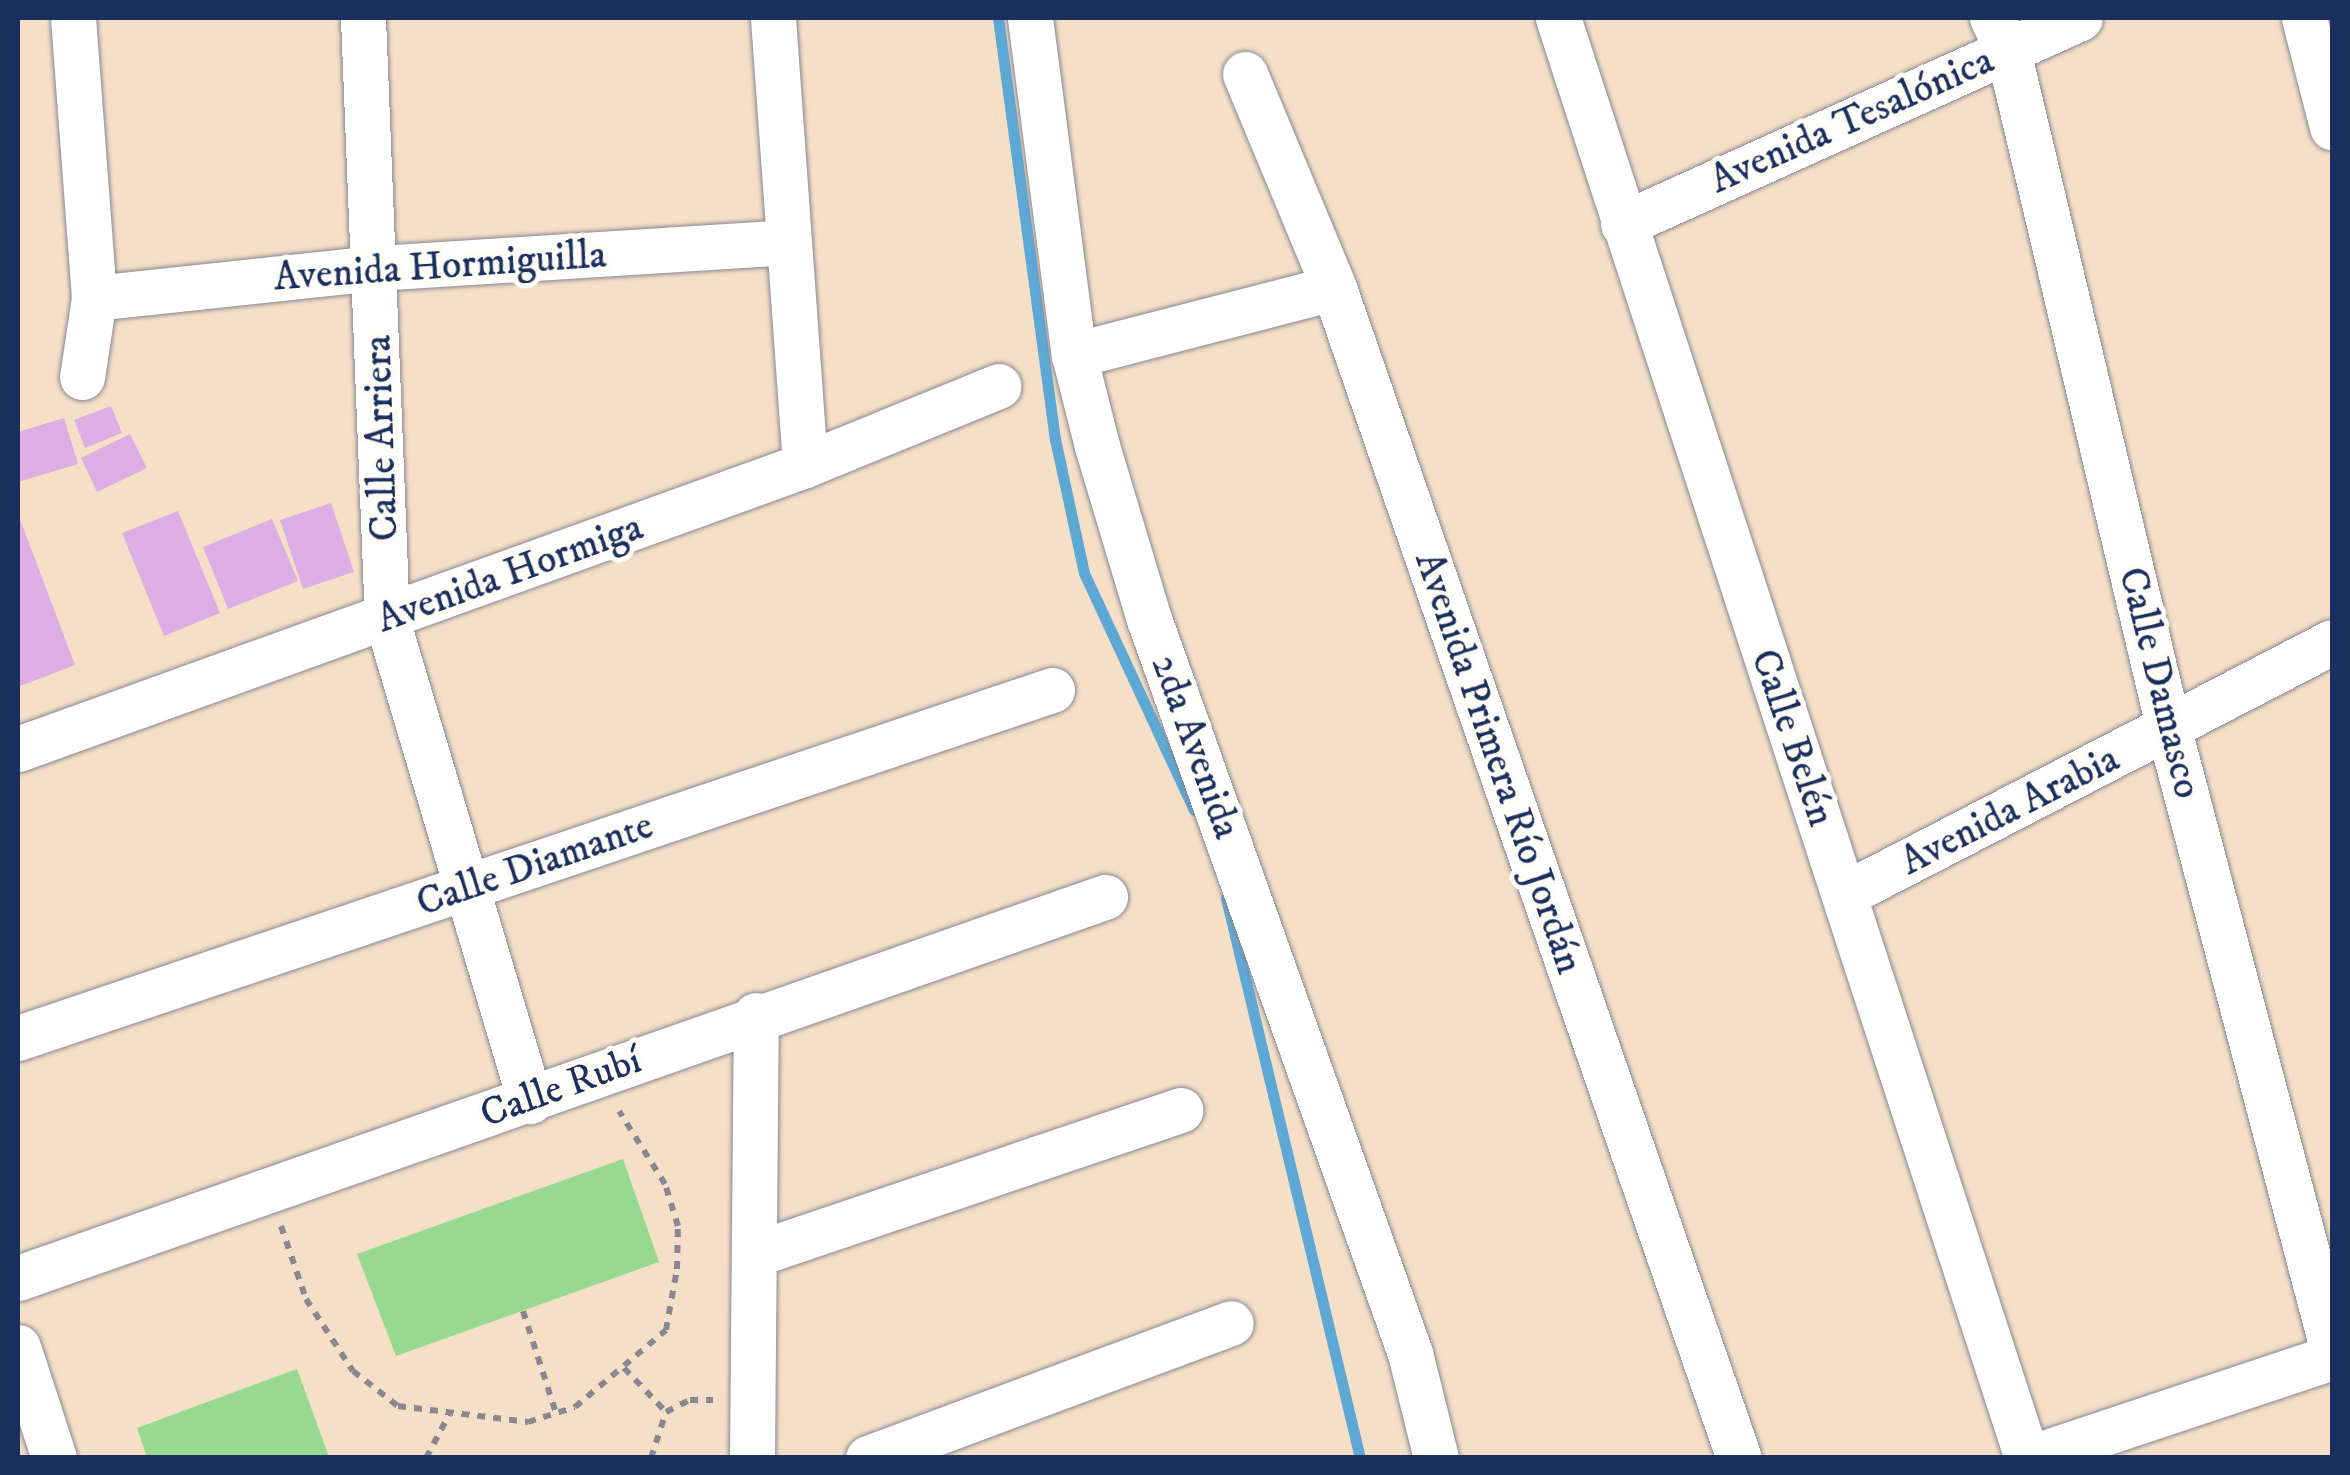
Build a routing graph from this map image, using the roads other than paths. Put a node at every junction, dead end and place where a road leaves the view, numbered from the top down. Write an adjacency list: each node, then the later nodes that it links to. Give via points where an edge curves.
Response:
1 (73, 18): 15 (street)
2 (363, 18): 13 (street, Calle Arriera)
3 (773, 18): 12 (street)
4 (1030, 18): 16 (street, 2da Avenida)
5 (1558, 18): 11 (street, Calle Belén)
6 (2080, 18): 8 (street, Avenida Tesalónica)
7 (2304, 18): 10 (street)
8 (2000, 34): 11 (street, Avenida Tesalónica); 23 (street, Calle Damasco)
9 (1245, 74): 14 (street, Avenida Primera Río Jordán)
10 (2332, 127)
11 (1623, 224): 26 (street, Calle Belén)
12 (787, 242): 13 (street, Avenida Hormiguilla); 19 (street)
13 (377, 268): 15 (street, Avenida Hormiguilla); 20 (street, Calle Arriera)
14 (1334, 288): 16 (street); 42 (street, Avenida Primera Río Jordán)
15 (94, 298): 17 (street)
16 (1074, 355): 41 (street, 2da Avenida, via 1149,619 1404,1335)
17 (82, 377)
18 (999, 386): 19 (street, Avenida Hormiga)
19 (805, 465): 20 (street, Avenida Hormiga)
20 (387, 620): 24 (street, Avenida Hormiga); 25 (street, Calle Arriera)
21 (2332, 642): 23 (street, Avenida Arabia)
22 (1052, 690): 25 (street, Calle Diamante)
23 (2169, 730): 26 (street, Avenida Arabia); 36 (street, Calle Damasco)
24 (18, 749)
25 (466, 888): 29 (street, Calle Diamante); 30 (street, Calle Arriera)
26 (1845, 894): 43 (street, Calle Belén)
27 (1105, 897): 28 (street, Calle Rubí)
28 (756, 1016): 30 (street, Calle Rubí); 32 (street)
29 (18, 1038)
30 (530, 1101): 33 (street, Calle Rubí)
31 (1180, 1110): 32 (street)
32 (758, 1253): 39 (street)
33 (18, 1278)
34 (1232, 1323): 40 (street)
35 (18, 1346): 38 (street)
36 (2332, 1348)
37 (2332, 1356): 43 (street)
38 (54, 1458)
39 (752, 1458)
40 (868, 1458)
41 (1436, 1458)
42 (1738, 1458)
43 (2028, 1458)

